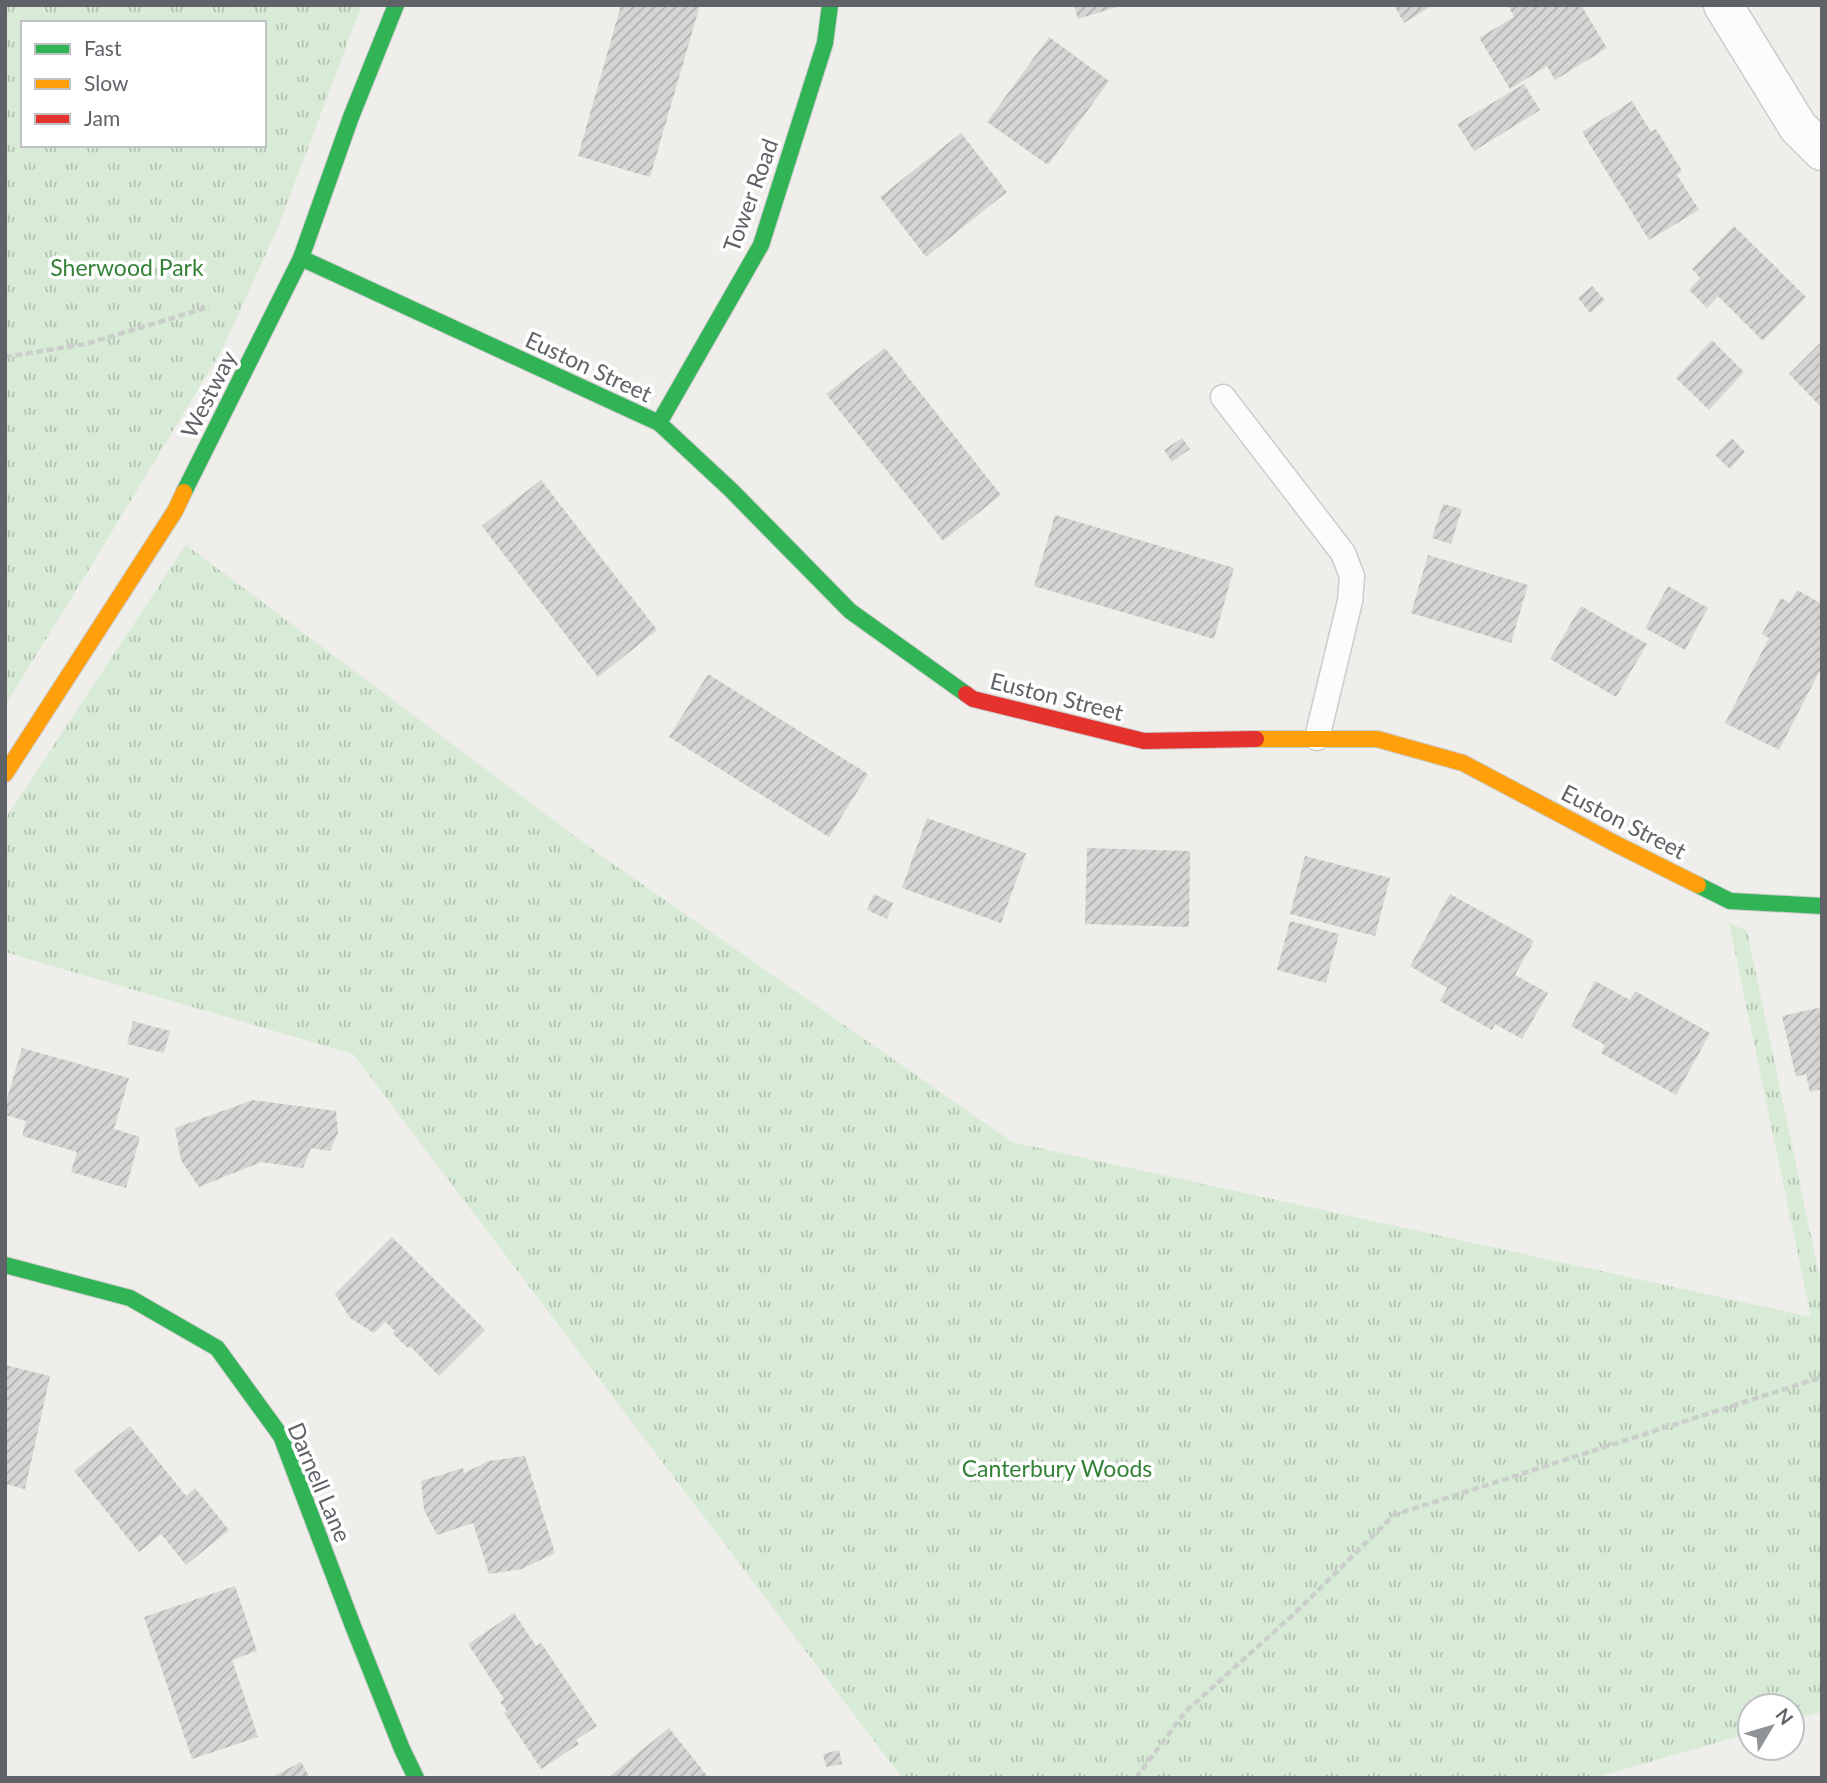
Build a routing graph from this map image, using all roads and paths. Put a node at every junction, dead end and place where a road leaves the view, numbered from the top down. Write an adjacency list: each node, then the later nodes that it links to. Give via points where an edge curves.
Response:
1 (396, 5): 5 (street, Westway)
2 (830, 5): 9 (street, Tower Road, via 825,43 761,245)
3 (1723, 5): 4 (street, via 1798,127)
4 (1822, 151)
5 (301, 258): 9 (street, Euston Street); 11 (street, Westway, via 174,512)
6 (209, 307): 7 (path, via 86,344)
7 (5, 357)
8 (1223, 397): 10 (lane, via 1343,553 1352,576)
9 (659, 422): 10 (street, Euston Street, via 850,611 973,699 1144,741)
10 (1317, 738): 12 (street, Euston Street, via 1377,739 1463,763 1730,901)
11 (5, 774)
12 (1822, 906)
13 (5, 1265): 15 (street, Darnell Lane, via 130,1298 217,1348 281,1436)
14 (1822, 1377): 16 (path, via 1394,1515 1185,1712)
15 (416, 1778)
16 (1136, 1778)

